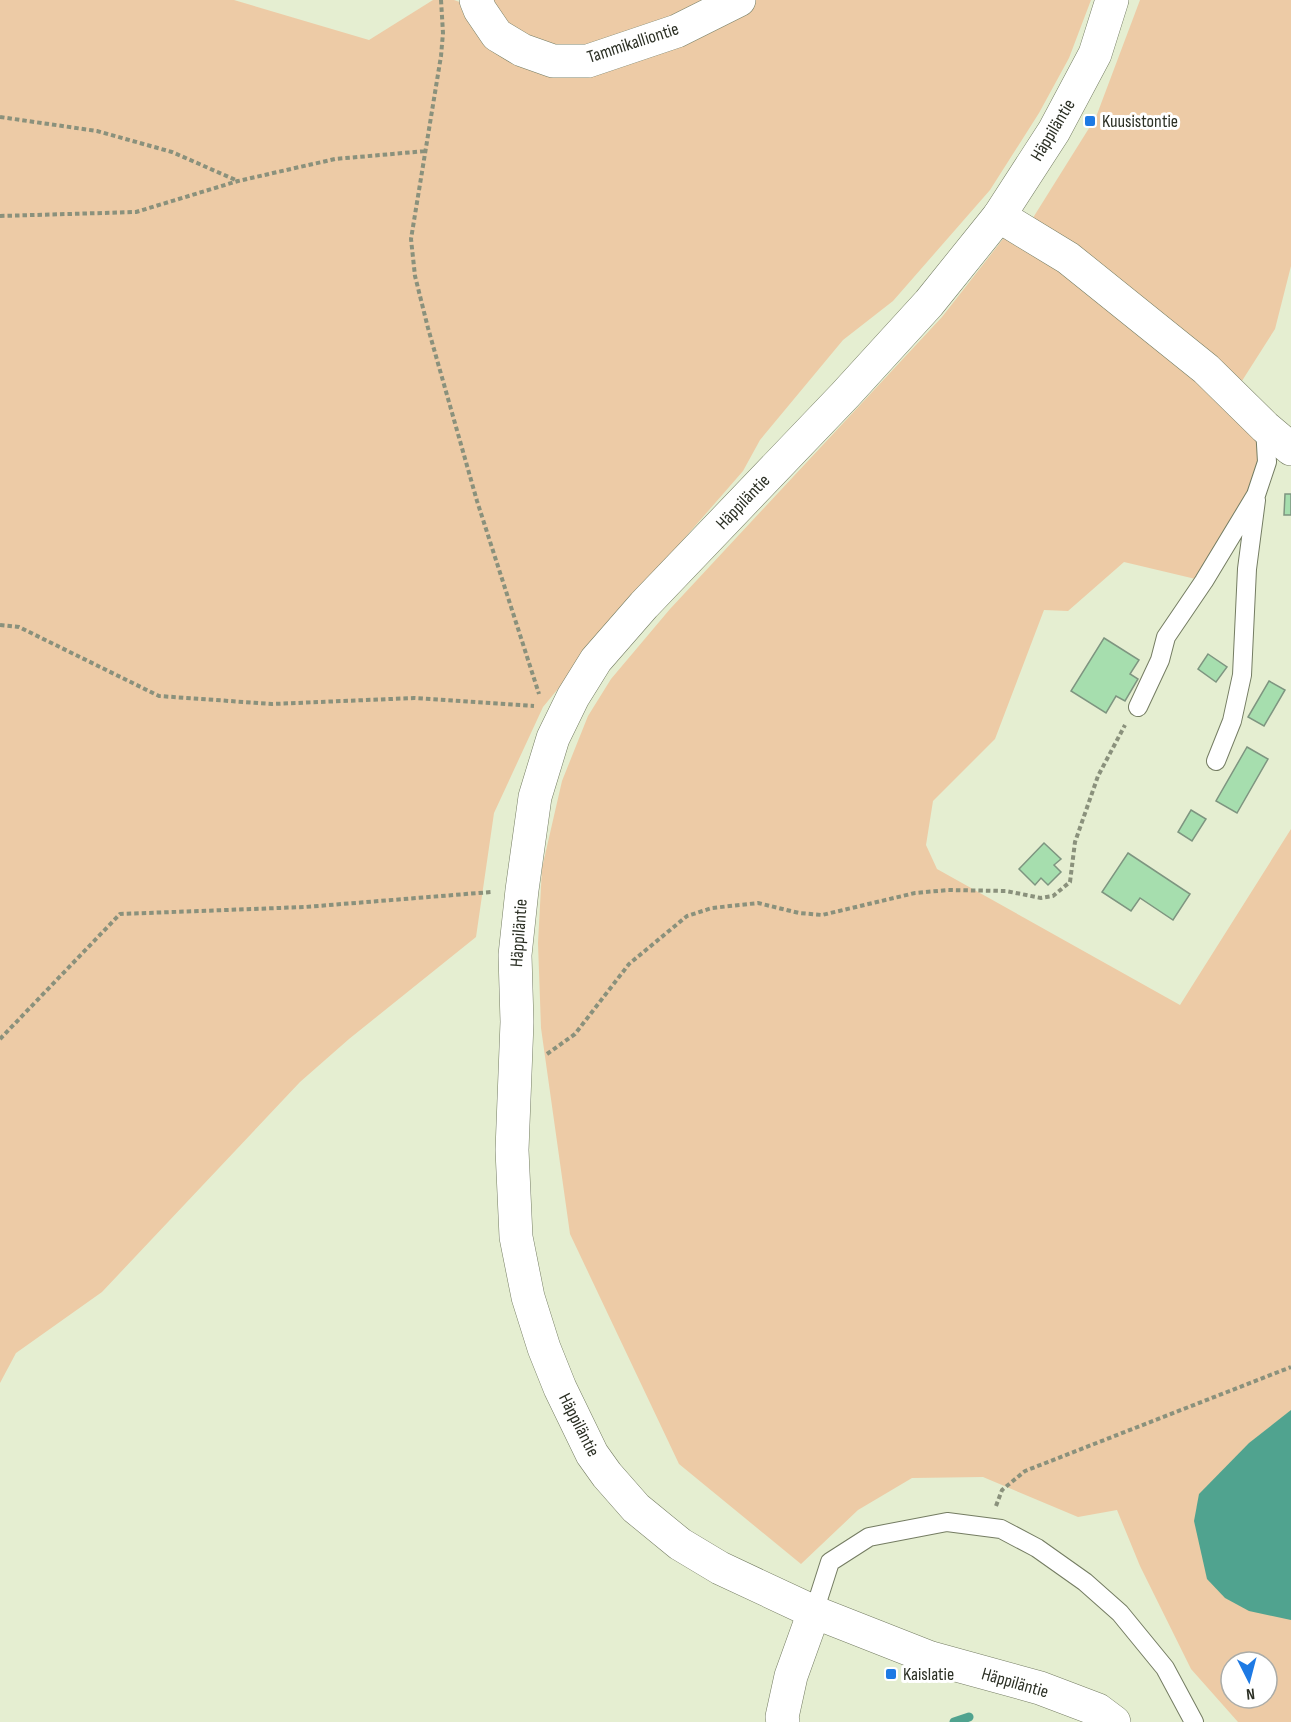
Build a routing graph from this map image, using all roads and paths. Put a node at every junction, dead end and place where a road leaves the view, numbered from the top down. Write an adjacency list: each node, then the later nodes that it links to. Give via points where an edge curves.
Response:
1 (441, 0): 6 (path, via 441,56)
2 (476, 0): 3 (street, Tammikalliontie, via 496,35 522,50 553,61 588,61 677,31)
3 (740, 0)
4 (1112, 0): 9 (street, Häppiläntie, via 1095,54 1054,131)
5 (0, 117): 7 (path, via 108,134 172,152)
6 (426, 151): 7 (path, via 335,159); 14 (path, via 411,239 415,276 477,501)
7 (238, 181): 8 (path, via 136,212)
8 (0, 216)
9 (999, 216): 10 (street, via 1077,265 1206,369); 16 (street, Häppiläntie, via 929,303 596,660)
10 (1265, 427): 11 (street); 12 (lane, via 1267,462)
11 (1291, 449)
12 (1256, 495): 15 (lane, via 1166,637); 17 (lane, via 1247,569 1242,675 1232,721)
13 (0, 625): 14 (path, via 19,627 159,696 272,704 414,698)
14 (543, 707): 16 (path)
15 (1138, 707): 20 (path, via 1119,733 1098,776 1075,842 1070,882 1053,896 948,890 915,893 822,915 799,914 758,903 712,908 687,916 629,964 574,1034 537,1062)
16 (553, 738): 18 (street, Häppiläntie, via 535,797)
17 (1216, 761)
18 (522, 890): 19 (path, via 304,907 120,914); 20 (street, Häppiläntie, via 515,955)
19 (0, 1040)
20 (515, 1067): 23 (street, Häppiläntie, via 512,1150 518,1246 528,1297 560,1388 592,1454 636,1508 680,1544 720,1568)
21 (1291, 1367): 22 (path, via 1025,1471 1002,1490)
22 (987, 1526): 23 (lane, via 947,1522 869,1537 830,1562); 26 (lane, via 1037,1548 1120,1613 1165,1668)
23 (814, 1612): 24 (street, via 791,1676); 25 (street, Häppiläntie, via 930,1658 1040,1688 1098,1710)
24 (783, 1722)
25 (1114, 1722)
26 (1194, 1722)

